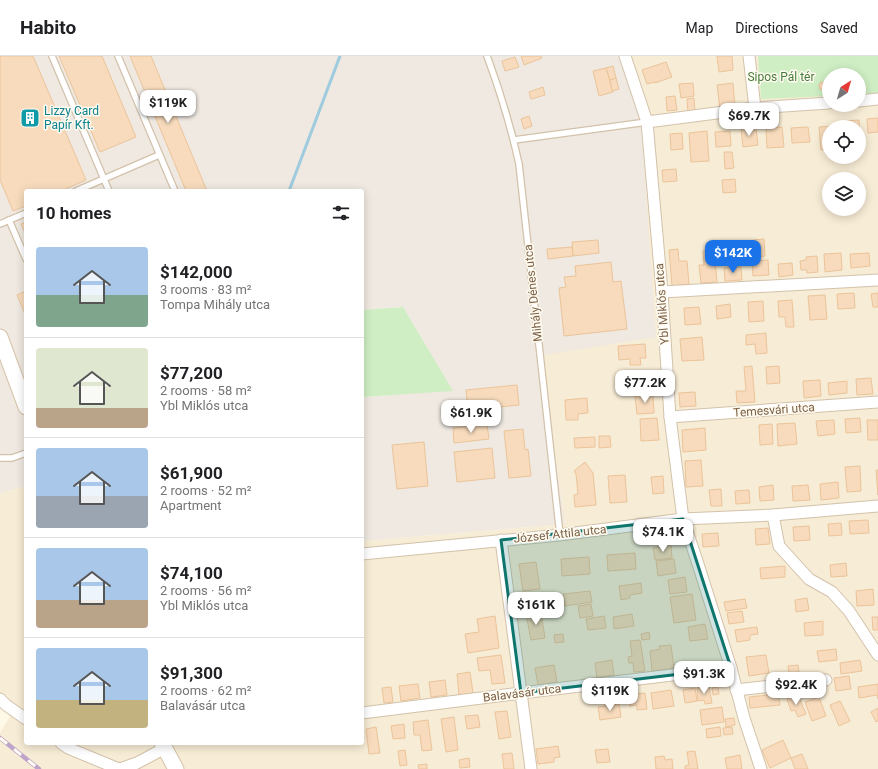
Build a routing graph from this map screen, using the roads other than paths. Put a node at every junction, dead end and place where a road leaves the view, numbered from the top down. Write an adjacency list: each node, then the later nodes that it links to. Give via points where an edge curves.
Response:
1 (52, 56): 13 (lane)
2 (118, 56): 12 (lane)
3 (487, 56): 11 (lane, Mihály Dénes utca)
4 (625, 56): 10 (street, Ybl Miklós utca)
5 (749, 56): 9 (street)
6 (878, 99): 7 (street)
7 (866, 100)
8 (822, 103): 9 (street)
9 (755, 108): 10 (street)
10 (647, 122): 11 (lane); 22 (street, Ybl Miklós utca)
11 (514, 140): 32 (lane, Mihály Dénes utca, via 519,164)
12 (159, 155): 13 (lane); 16 (lane)
13 (104, 179): 14 (lane); 15 (lane)
14 (81, 189)
15 (108, 189)
16 (174, 189)
17 (24, 214): 18 (lane)
18 (9, 220): 19 (lane); 20 (lane)
19 (0, 224)
20 (24, 254)
21 (878, 280): 22 (street)
22 (662, 292): 26 (street, Ybl Miklós utca)
23 (0, 337): 24 (main road)
24 (24, 402)
25 (878, 402): 26 (street, Temesvári utca)
26 (670, 417): 31 (street, Ybl Miklós utca)
27 (24, 455): 28 (lane)
28 (0, 458)
29 (878, 506): 30 (street, József Attila utca)
30 (773, 515): 31 (street, József Attila utca); 35 (street, via 779,546 809,579 832,592 849,611)
31 (683, 519): 32 (street, József Attila utca); 36 (street, Ybl Miklós utca)
32 (560, 535): 33 (street, József Attila utca)
33 (501, 540): 34 (street, József Attila utca); 39 (street)
34 (364, 554)
35 (878, 656)
36 (731, 668): 38 (street, Ybl Miklós utca); 39 (street, Balavásár utca)
37 (826, 680): 38 (street)
38 (736, 690): 48 (street, Ybl Miklós utca)
39 (521, 693): 41 (street, Balavásár utca); 47 (street)
40 (0, 699): 42 (street)
41 (364, 713)
42 (24, 718)
43 (64, 745): 45 (street)
44 (163, 745): 45 (street, via 137,763); 46 (main road)
45 (120, 769)
46 (176, 769)
47 (531, 769)
48 (761, 769)

